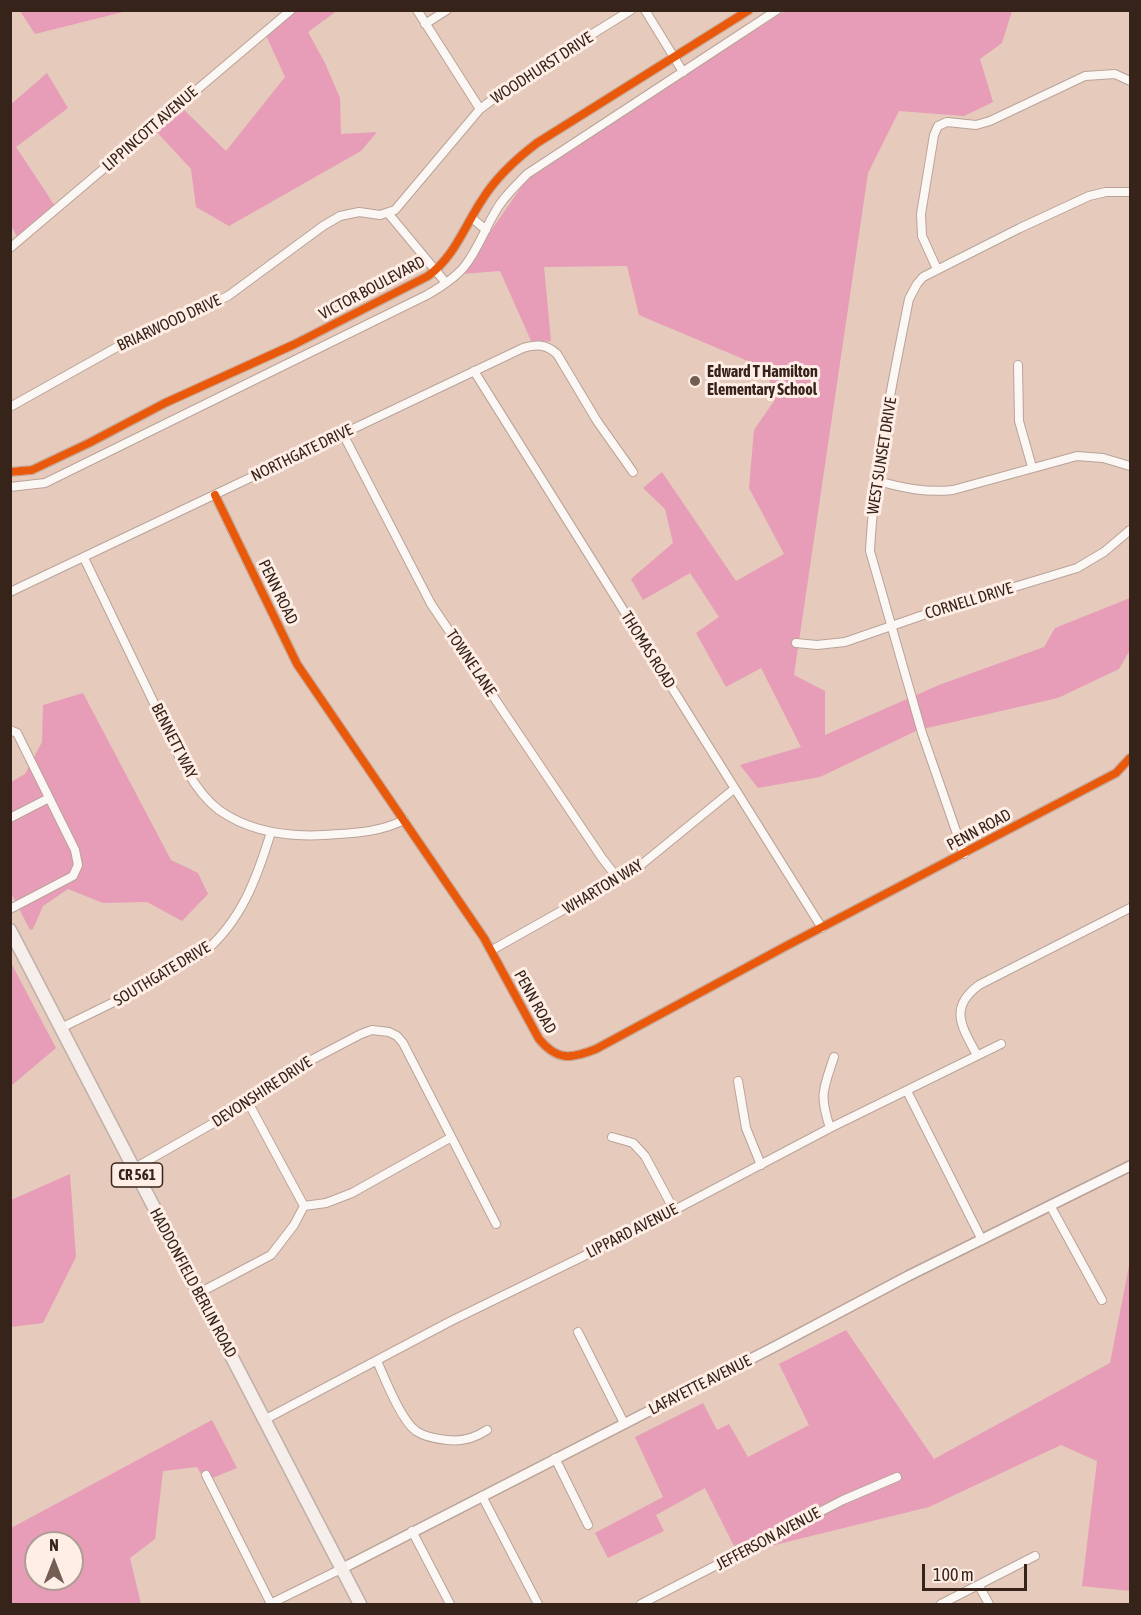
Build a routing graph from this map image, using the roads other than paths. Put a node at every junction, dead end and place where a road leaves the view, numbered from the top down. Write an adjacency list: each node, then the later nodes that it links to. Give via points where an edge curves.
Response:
1 (291, 10): 17 (street, LIPPINCOTT AVENUE)
2 (417, 10): 8 (street)
3 (447, 10): 8 (street)
4 (630, 10): 12 (street, WOODHURST DRIVE, via 520,79)
5 (645, 10): 9 (street)
6 (749, 10): 9 (street, VICTOR BOULEVARD)
7 (777, 10): 10 (street, VICTOR BOULEVARD)
8 (425, 24): 12 (street)
9 (675, 57): 10 (street); 15 (street, VICTOR BOULEVARD, via 537,142 505,170)
10 (683, 72): 16 (street, VICTOR BOULEVARD, via 537,166 506,196)
11 (1131, 81): 18 (street, via 1115,74 1085,76 990,121 976,125 947,122 938,126 921,214 922,236)
12 (480, 109): 14 (street, WOODHURST DRIVE, via 403,202)
13 (1131, 192): 18 (street, WEST SUNSET DRIVE, via 1089,196)
14 (388, 213): 19 (street); 23 (street, BRIARWOOD DRIVE, via 340,216 228,296 126,342)
15 (472, 218): 16 (street); 19 (street, VICTOR BOULEVARD)
16 (486, 230): 20 (street, VICTOR BOULEVARD, via 463,268)
17 (10, 248)
18 (936, 269): 29 (street, WEST SUNSET DRIVE, via 916,284 909,299)
19 (436, 270): 20 (street); 27 (street, VICTOR BOULEVARD, via 295,344 165,403 89,443 32,470)
20 (446, 283): 30 (street, VICTOR BOULEVARD, via 402,309 45,483)
21 (1018, 365): 26 (street, via 1019,421)
22 (474, 371): 24 (street, NORTHGATE DRIVE); 28 (street, NORTHGATE DRIVE, via 523,348 549,347); 39 (street, THOMAS ROAD)
23 (10, 407)
24 (343, 434): 31 (street, NORTHGATE DRIVE); 45 (street, TOWNE LANE, via 431,604)
25 (1131, 466): 26 (street, via 1089,455)
26 (1032, 467): 29 (street, via 937,492)
27 (10, 472)
28 (633, 472)
29 (878, 481): 35 (street, WEST SUNSET DRIVE, via 870,550)
30 (10, 487)
31 (215, 495): 33 (street, NORTHGATE DRIVE); 42 (street, PENN ROAD, via 297,664)
32 (1131, 530): 35 (street, CORNELL DRIVE, via 1077,568)
33 (84, 558): 34 (street, NORTHGATE DRIVE); 43 (street, BENNETT WAY, via 196,784 220,811)
34 (10, 592)
35 (891, 626): 36 (street, CORNELL DRIVE, via 846,642); 44 (street, WEST SUNSET DRIVE, via 922,733)
36 (796, 644)
37 (10, 730): 40 (street, via 17,733)
38 (1131, 758): 44 (street, PENN ROAD, via 1116,773)
39 (734, 789): 45 (street, WHARTON WAY); 48 (street, THOMAS ROAD)
40 (49, 798): 41 (street); 46 (street, via 75,850 78,865 73,876)
41 (10, 818)
42 (404, 820): 43 (street, BENNETT WAY, via 372,832); 50 (street, PENN ROAD)
43 (271, 832): 51 (street, SOUTHGATE DRIVE, via 245,903 212,945 120,999)
44 (964, 854): 48 (street, PENN ROAD)
45 (619, 880): 50 (street, WHARTON WAY)
46 (10, 909)
47 (1131, 909): 53 (street, via 967,994 959,1013)
48 (822, 928): 50 (street, PENN ROAD, via 596,1049 567,1056 552,1052 539,1039)
49 (10, 930): 51 (main road, HADDONFIELD BERLIN ROAD / CR 561)
50 (492, 950)
51 (61, 1028): 63 (main road, HADDONFIELD BERLIN ROAD / CR 561)
52 (1001, 1044): 53 (street, LIPPARD AVENUE)
53 (977, 1055): 56 (street, LIPPARD AVENUE)
54 (834, 1057): 58 (street, via 822,1093)
55 (738, 1081): 61 (street, via 746,1128)
56 (907, 1091): 58 (street, LIPPARD AVENUE); 68 (street)
57 (249, 1104): 60 (street, DEVONSHIRE DRIVE, via 279,1077 361,1034 378,1030 397,1036 403,1043); 63 (street, DEVONSHIRE DRIVE); 64 (street)
58 (830, 1128): 61 (street, LIPPARD AVENUE)
59 (612, 1137): 66 (street, via 633,1143 645,1156)
60 (450, 1138): 64 (street, via 352,1193); 67 (street, DEVONSHIRE DRIVE)
61 (761, 1165): 66 (street, LIPPARD AVENUE)
62 (1131, 1166): 65 (street, LAFAYETTE AVENUE)
63 (133, 1169): 69 (main road, HADDONFIELD BERLIN ROAD / CR 561)
64 (304, 1206): 69 (street, via 271,1255)
65 (1051, 1207): 68 (street, LAFAYETTE AVENUE); 70 (street)
66 (674, 1210): 72 (street, LIPPARD AVENUE)
67 (496, 1224)
68 (982, 1240): 74 (street, LAFAYETTE AVENUE)
69 (199, 1293): 73 (main road, HADDONFIELD BERLIN ROAD / CR 561)
70 (1102, 1300)
71 (578, 1332): 74 (street)
72 (376, 1361): 73 (street, LIPPARD AVENUE); 75 (street, via 406,1420 418,1432 454,1441 476,1437)
73 (264, 1420): 83 (main road, HADDONFIELD BERLIN ROAD / CR 561)
74 (624, 1424): 76 (street, LAFAYETTE AVENUE)
75 (487, 1430)
76 (555, 1458): 79 (street, LAFAYETTE AVENUE); 80 (street)
77 (206, 1474): 85 (street)
78 (897, 1477): 89 (street, JEFFERSON AVENUE, via 843,1500)
79 (482, 1496): 81 (street, LAFAYETTE AVENUE); 88 (street)
80 (588, 1524)
81 (412, 1532): 83 (street, LAFAYETTE AVENUE); 87 (street)
82 (1035, 1556): 84 (street)
83 (341, 1569): 85 (street, LAFAYETTE AVENUE); 86 (main road, HADDONFIELD BERLIN ROAD / CR 561)
84 (979, 1586): 90 (street); 91 (street)
85 (271, 1604)
86 (360, 1605)
87 (450, 1605)
88 (538, 1605)
89 (641, 1605)
90 (941, 1605)
91 (989, 1605)

